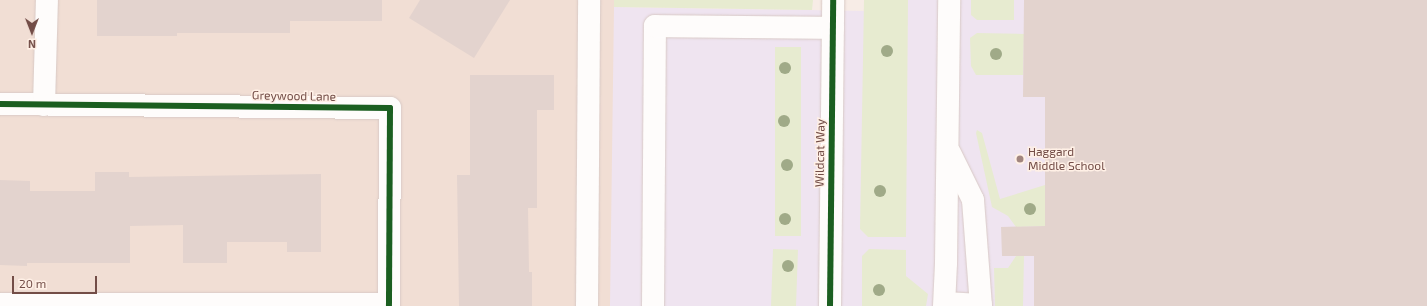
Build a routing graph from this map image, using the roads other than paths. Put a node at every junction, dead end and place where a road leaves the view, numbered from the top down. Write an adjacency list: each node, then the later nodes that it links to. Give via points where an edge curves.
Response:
1 (47, 0): 7 (street)
2 (589, 0): 13 (street)
3 (833, 0): 5 (street, Wildcat Way)
4 (949, 0): 8 (street)
5 (833, 28): 14 (street, via 655,26); 15 (street, Wildcat Way)
6 (0, 104): 7 (street, Greywood Lane)
7 (44, 105): 11 (street, Greywood Lane, via 390,108)
8 (948, 150): 10 (street); 12 (street, via 973,200)
9 (0, 304): 11 (street)
10 (944, 304): 12 (street)
11 (389, 305)
12 (981, 305)
13 (587, 306)
14 (653, 306)
15 (830, 306)

